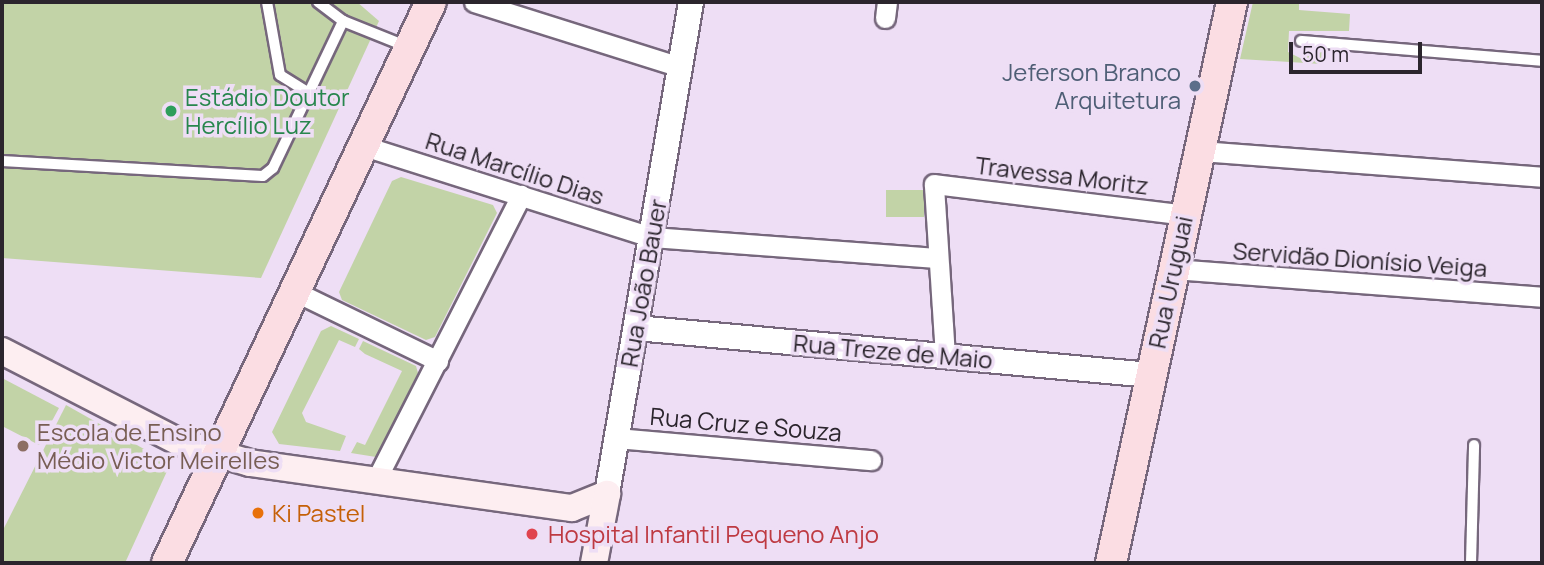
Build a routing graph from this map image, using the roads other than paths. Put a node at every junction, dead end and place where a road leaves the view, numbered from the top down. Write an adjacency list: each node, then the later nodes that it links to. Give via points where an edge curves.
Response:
1 (267, 2): 12 (lane, via 280,75)
2 (318, 2): 7 (lane)
3 (431, 2): 9 (main road)
4 (474, 2): 11 (street)
5 (691, 2): 11 (street, Rua João Bauer)
6 (1232, 2): 14 (main road, Rua Uruguai)
7 (343, 20): 9 (lane); 12 (lane)
8 (1301, 41): 10 (lane)
9 (408, 47): 13 (main road)
10 (1542, 61)
11 (680, 67): 19 (street, Rua João Bauer)
12 (310, 94): 15 (lane, via 273,168 252,180)
13 (365, 146): 17 (street, Rua Marcílio Dias); 22 (main road)
14 (1200, 150): 16 (street); 18 (main road, Rua Uruguai)
15 (2, 161)
16 (1542, 177)
17 (521, 195): 19 (street, Rua Marcílio Dias); 27 (street)
18 (1185, 215): 20 (street, Travessa Moritz, via 934,184); 21 (main road, Rua Uruguai)
19 (651, 237): 20 (street, Rua Marcílio Dias); 24 (street, Rua João Bauer)
20 (937, 258): 26 (street)
21 (1173, 269): 23 (street, Servidão Dionísio Veiga); 28 (main road, Rua Uruguai)
22 (296, 292): 27 (street); 31 (main road)
23 (1542, 298)
24 (636, 328): 26 (street, Rua Treze de Maio); 29 (street, Rua João Bauer)
25 (2, 351): 31 (main road, via 179,442)
26 (945, 356): 28 (street, Rua Treze de Maio)
27 (438, 361): 33 (street)
28 (1150, 375): 39 (main road, Rua Uruguai)
29 (617, 438): 32 (street, Rua Cruz e Souza); 34 (street, Rua João Bauer)
30 (1474, 445): 40 (lane)
31 (218, 454): 33 (main road); 37 (main road)
32 (870, 460)
33 (376, 480): 35 (main road)
34 (607, 494): 35 (main road); 36 (main road, Rua João Bauer)
35 (572, 508): 36 (main road)
36 (599, 534): 38 (main road, Rua João Bauer)
37 (167, 563)
38 (594, 563)
39 (1111, 563)
40 (1471, 563)

